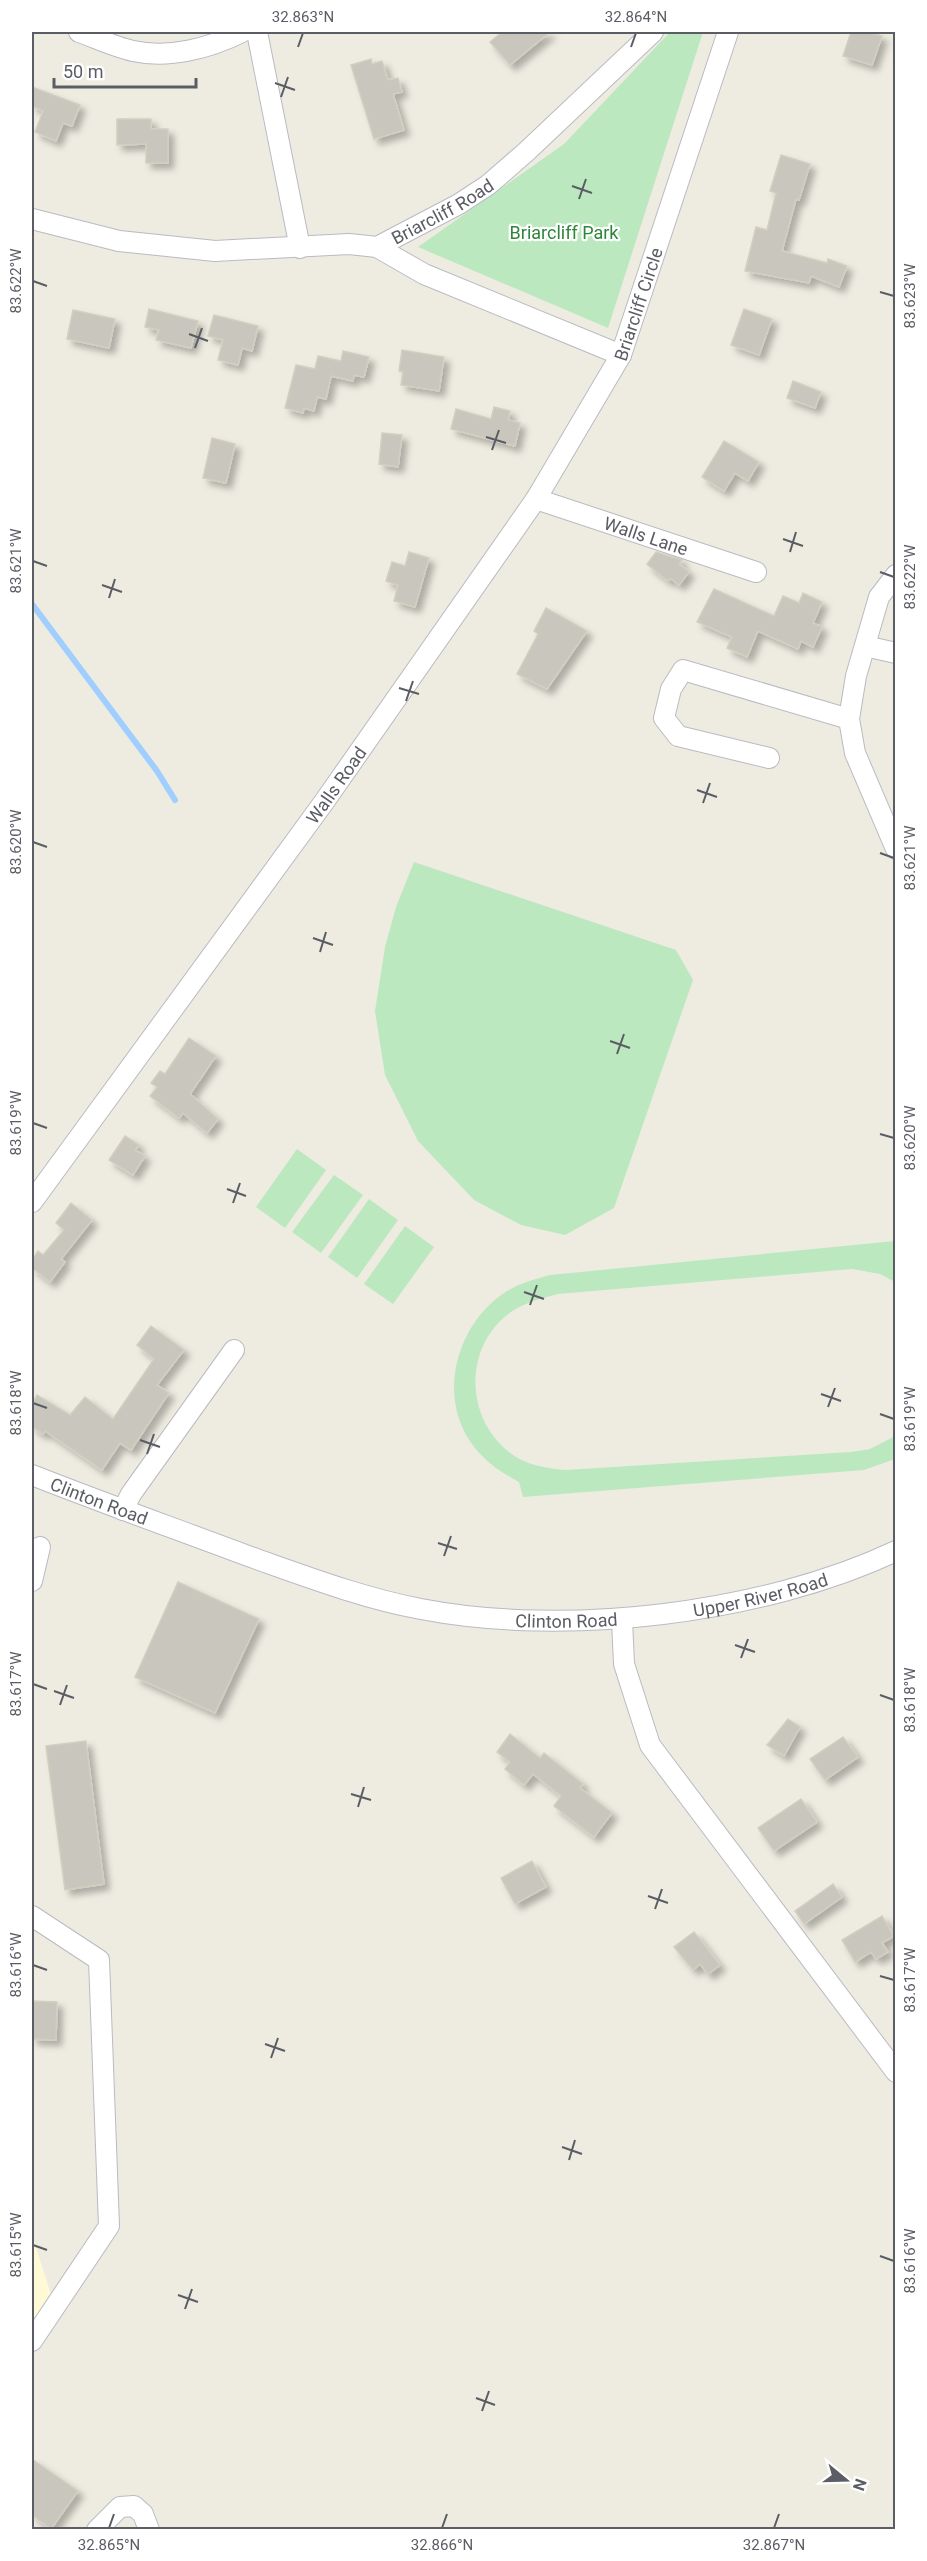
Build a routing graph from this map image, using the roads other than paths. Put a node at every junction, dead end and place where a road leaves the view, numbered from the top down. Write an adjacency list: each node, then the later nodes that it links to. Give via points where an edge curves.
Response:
1 (79, 32): 2 (street, via 133,51 159,53 182,52)
2 (242, 32)
3 (257, 32): 8 (street)
4 (653, 32): 7 (street, Briarcliff Road, via 488,185)
5 (728, 32): 9 (street, Briarcliff Circle)
6 (32, 219): 8 (street, Briarcliff Road, via 119,241 173,247 215,251)
7 (377, 247): 8 (street, Briarcliff Road, via 349,244); 9 (street, Briarcliff Circle, via 424,274)
8 (300, 248)
9 (621, 355): 10 (street, Walls Road)
10 (536, 499): 11 (street, Walls Lane); 18 (street, Walls Road, via 317,812)
11 (756, 572)
12 (896, 575): 13 (street, via 879,597)
13 (865, 646): 14 (street); 15 (street)
14 (896, 652)
15 (849, 719): 16 (street, via 684,670 671,689 664,718 678,736); 17 (street, via 855,753)
16 (769, 758)
17 (896, 849)
18 (37, 1183): 19 (street, Walls Road)
19 (32, 1202)
20 (234, 1350): 22 (street)
21 (32, 1475): 22 (street, Clinton Road)
22 (123, 1510): 26 (street, Clinton Road, via 316,1580 421,1609 507,1618)
23 (40, 1547): 25 (street)
24 (896, 1551): 26 (street, Upper River Road, via 782,1592)
25 (32, 1581)
26 (622, 1620): 28 (street, Clinton Road, via 624,1664 650,1745)
27 (32, 1916): 29 (street, via 99,1960 109,2226)
28 (896, 2072)
29 (32, 2341)
30 (97, 2529): 31 (street, via 120,2507 134,2506 143,2514)
31 (149, 2529)

